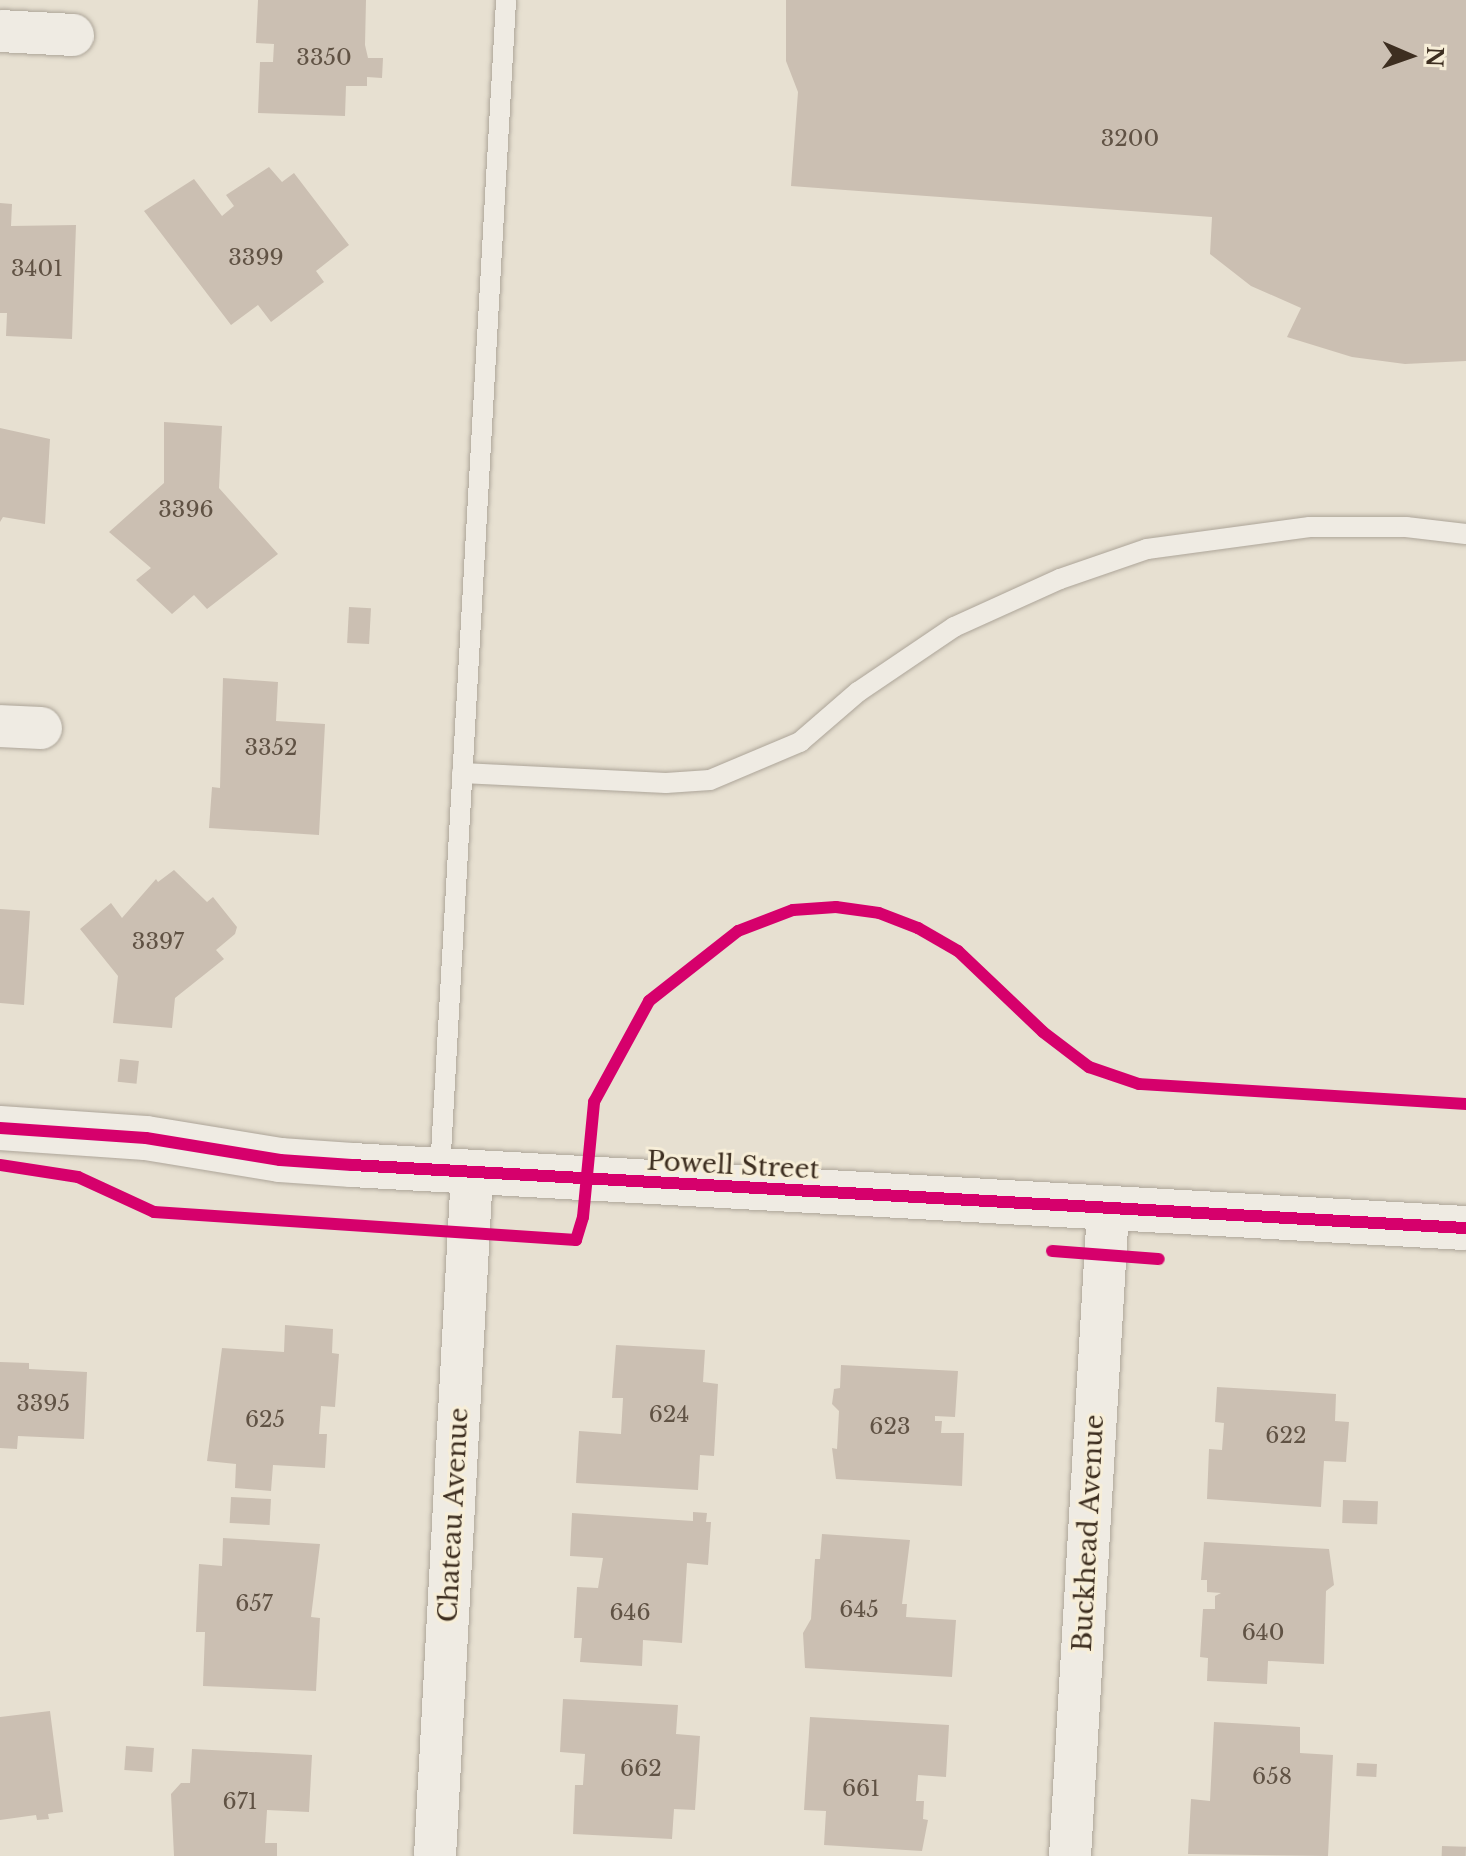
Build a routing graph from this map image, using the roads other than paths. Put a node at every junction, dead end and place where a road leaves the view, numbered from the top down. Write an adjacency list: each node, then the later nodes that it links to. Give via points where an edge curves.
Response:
1 (506, 0): 7 (lane)
2 (0, 31): 3 (street)
3 (73, 35)
4 (1466, 534): 7 (lane, via 1406,527 1310,527 1147,549 1060,579 954,627 858,692 800,742 710,780 666,783)
5 (0, 726): 6 (street)
6 (41, 728)
7 (462, 773): 9 (lane)
8 (0, 1128): 9 (street, Powell Street, via 146,1138 280,1160)
9 (456, 1172): 10 (street, Powell Street); 12 (street, Chateau Avenue)
10 (1108, 1210): 11 (street, Powell Street); 13 (street, Buckhead Avenue)
11 (1466, 1228)
12 (435, 1856)
13 (1070, 1856)

